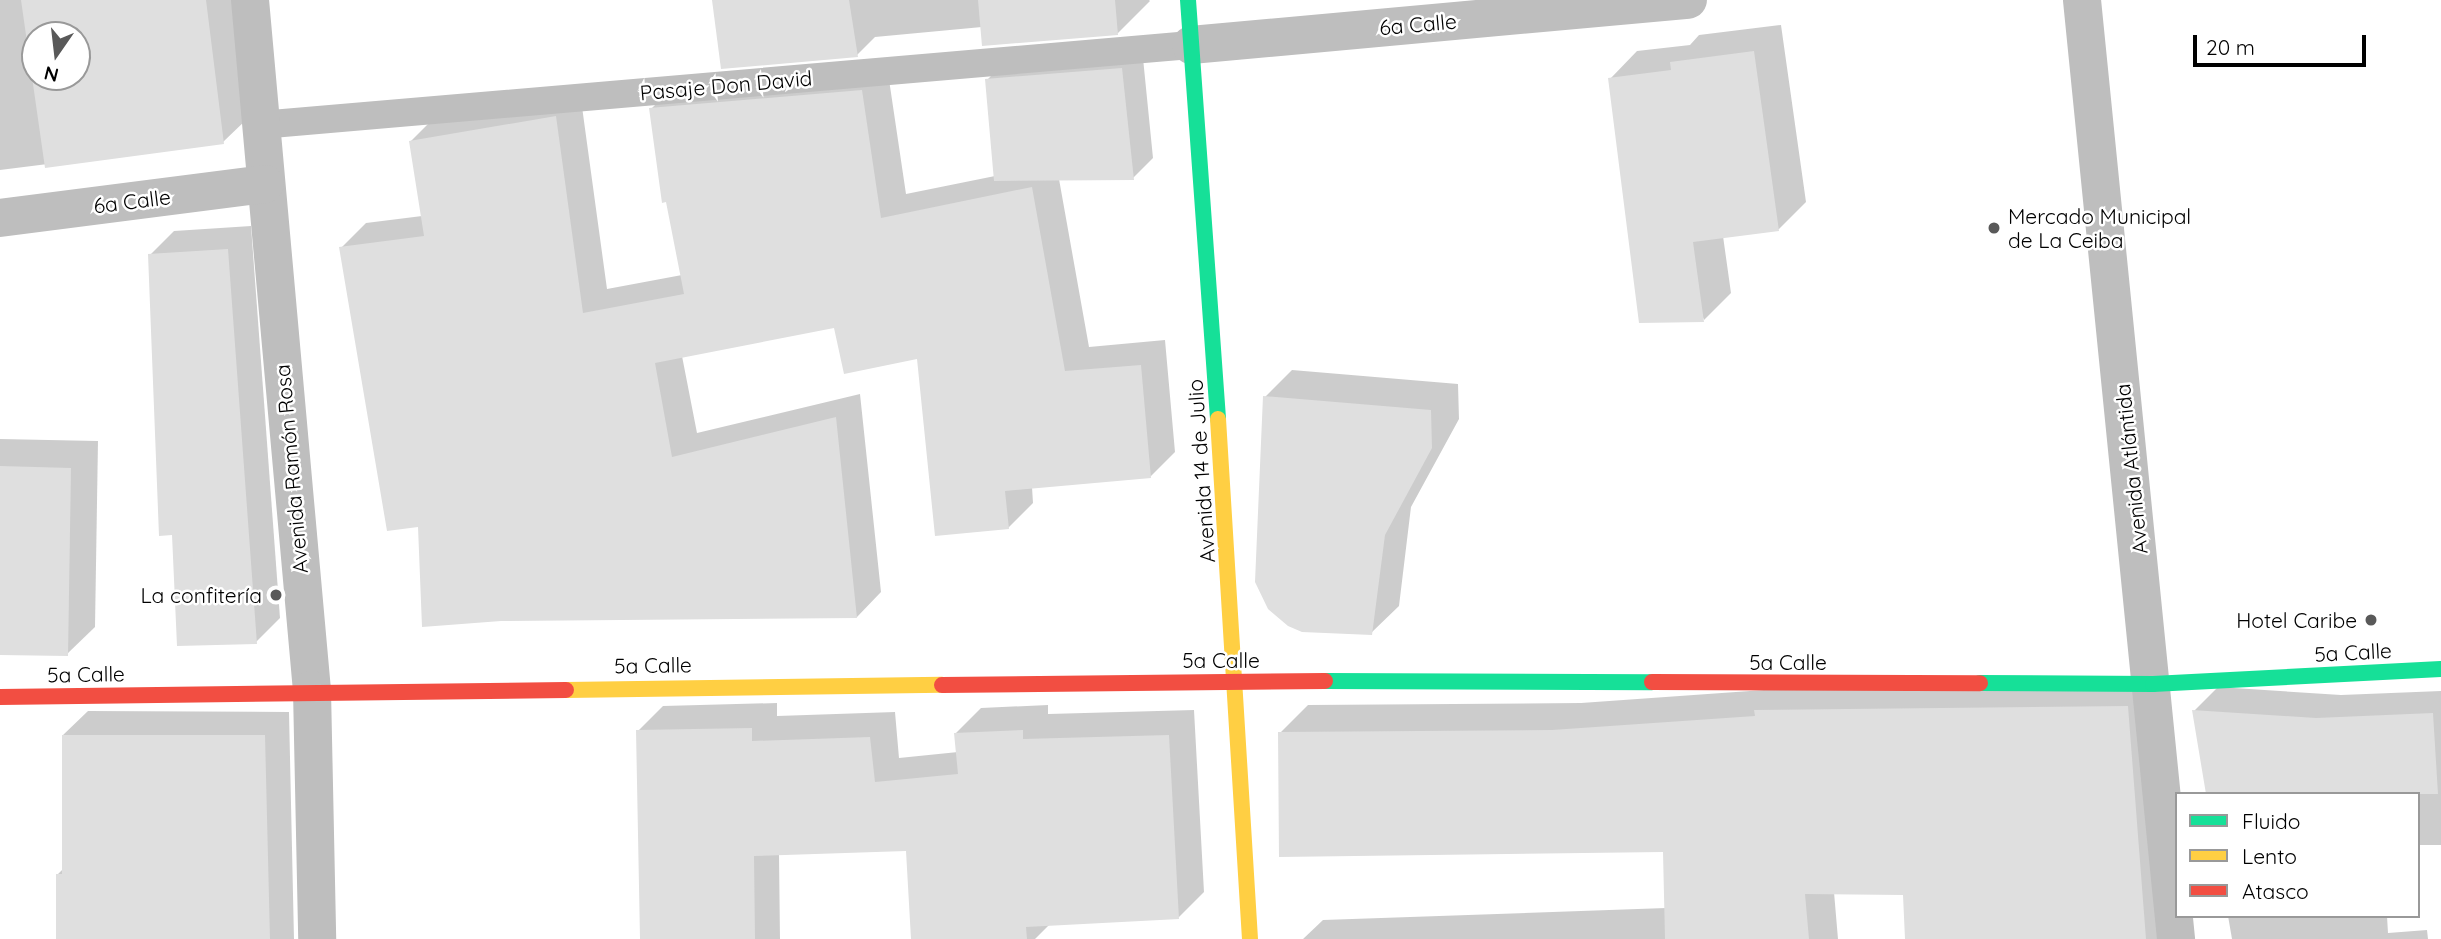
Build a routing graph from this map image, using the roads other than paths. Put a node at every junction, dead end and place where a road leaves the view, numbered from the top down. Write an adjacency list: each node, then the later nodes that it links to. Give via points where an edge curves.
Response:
1 (250, 0): 6 (street, Avenida Ramón Rosa)
2 (1188, 0): 5 (street, Avenida 14 de Julio)
3 (1688, 0): 5 (street, 6a Calle)
4 (2082, 0): 11 (street, Avenida Atlántida)
5 (1191, 45): 6 (lane, Pasaje Don David); 10 (street, Avenida 14 de Julio)
6 (260, 125): 7 (street, Avenida Ramón Rosa)
7 (265, 184): 8 (street, 6a Calle); 12 (street, Avenida Ramón Rosa)
8 (0, 218)
9 (2441, 669): 11 (street, 5a Calle)
10 (1237, 681): 11 (street, 5a Calle); 12 (street, 5a Calle); 15 (street, Avenida 14 de Julio)
11 (2153, 684): 16 (street, Avenida Atlántida)
12 (312, 690): 13 (street, 5a Calle); 14 (street, Avenida Ramón Rosa)
13 (0, 697)
14 (317, 939)
15 (1250, 939)
16 (2176, 939)

